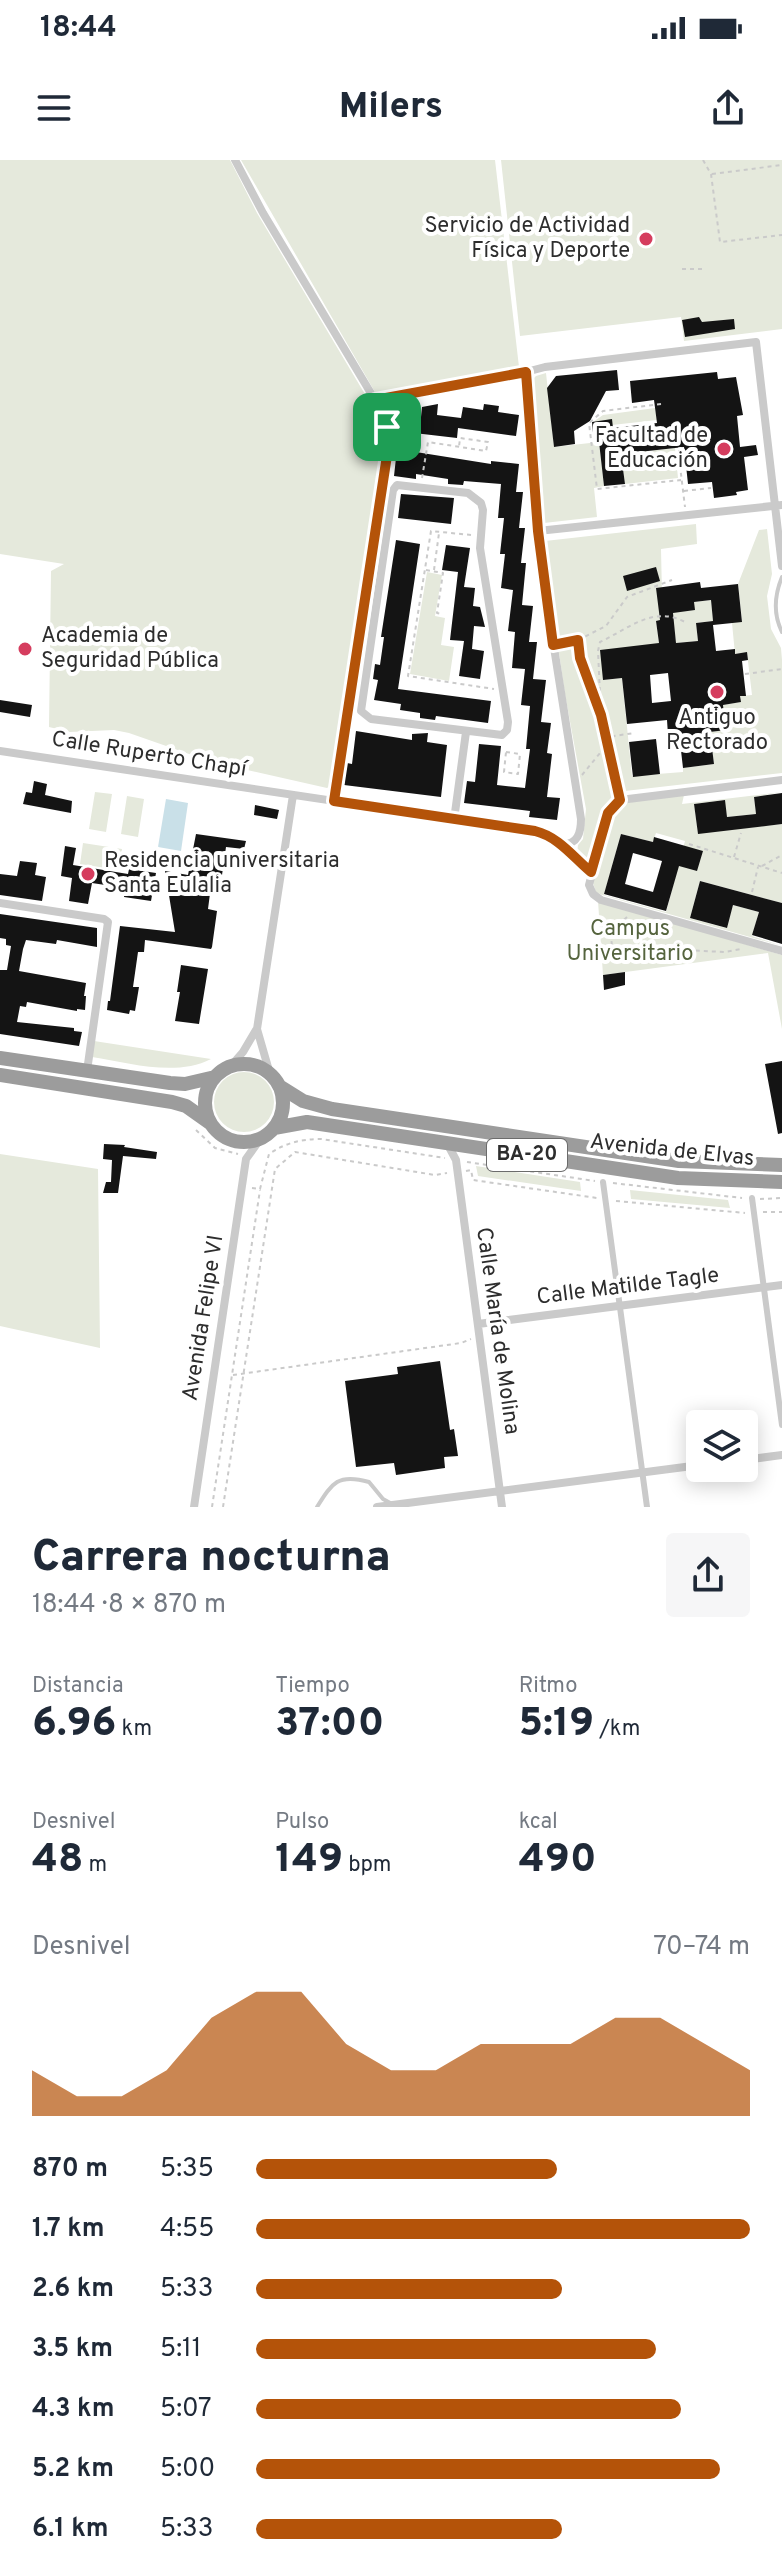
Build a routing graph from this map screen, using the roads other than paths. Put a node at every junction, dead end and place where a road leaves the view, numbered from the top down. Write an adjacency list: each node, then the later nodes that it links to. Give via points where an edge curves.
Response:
1 (235, 160): 11 (street, via 387,427 388,449)
2 (778, 505): 3 (street); 3 (street, via 756,342 526,372); 4 (street)
3 (538, 531): 13 (street, via 581,819 575,841)
4 (782, 566)
5 (782, 577): 6 (lane, via 775,595)
6 (782, 632)
7 (466, 732): 7 (street, via 371,719 361,711 393,490 400,484 474,496 483,510 480,536 508,722 504,734 497,736); 12 (street)
8 (0, 751): 10 (street, Calle Ruperto Chapí)
9 (782, 780): 14 (street, via 620,800 608,813)
10 (293, 795): 11 (street, Calle Ruperto Chapí); 17 (street)
11 (334, 801): 12 (street, Calle Ruperto Chapí)
12 (454, 820): 13 (street, Calle Ruperto Chapí, via 535,831)
13 (562, 844): 14 (street)
14 (591, 872): 16 (street, via 590,890 601,900)
15 (0, 903): 20 (street, via 108,922)
16 (782, 951)
17 (257, 1029): 19 (street); 23 (street)
18 (0, 1058): 20 (highway)
19 (230, 1067): 22 (highway); 23 (highway, via 249,1064)
20 (87, 1071): 22 (highway, via 185,1084)
21 (0, 1075): 24 (highway, via 172,1102)
22 (215, 1077): 24 (highway, via 205,1100)
23 (274, 1080): 25 (highway, via 283,1097); 28 (highway, Avenida de Elvas / BA-20, via 303,1101 332,1109 679,1161)
24 (210, 1123): 26 (highway, via 235,1141)
25 (274, 1128): 26 (highway); 27 (highway, Avenida de Elvas / BA-20, via 307,1122)
26 (261, 1138): 43 (street, Avenida Felipe VI, via 248,1154 242,1187)
27 (444, 1142): 30 (highway, Avenida de Elvas / BA-20, via 678,1178); 35 (street, Calle María de Molina, via 456,1160)
28 (782, 1165)
29 (603, 1182): 34 (street)
30 (782, 1182)
31 (752, 1198): 33 (street)
32 (782, 1285): 33 (street, Calle Matilde Tagle)
33 (764, 1288): 34 (street, Calle Matilde Tagle); 36 (street)
34 (620, 1306): 35 (street, Calle Matilde Tagle); 40 (street)
35 (478, 1328): 41 (street, Calle María de Molina)
36 (782, 1425)
37 (782, 1455): 38 (street)
38 (758, 1458)
39 (686, 1467): 40 (street)
40 (642, 1472): 41 (street); 47 (street)
41 (499, 1490): 42 (street); 46 (street, Calle María de Molina)
42 (394, 1505): 44 (lane, via 369,1482 341,1479 330,1485); 45 (street)
43 (194, 1507)
44 (317, 1507)
45 (377, 1507)
46 (502, 1507)
47 (647, 1507)

